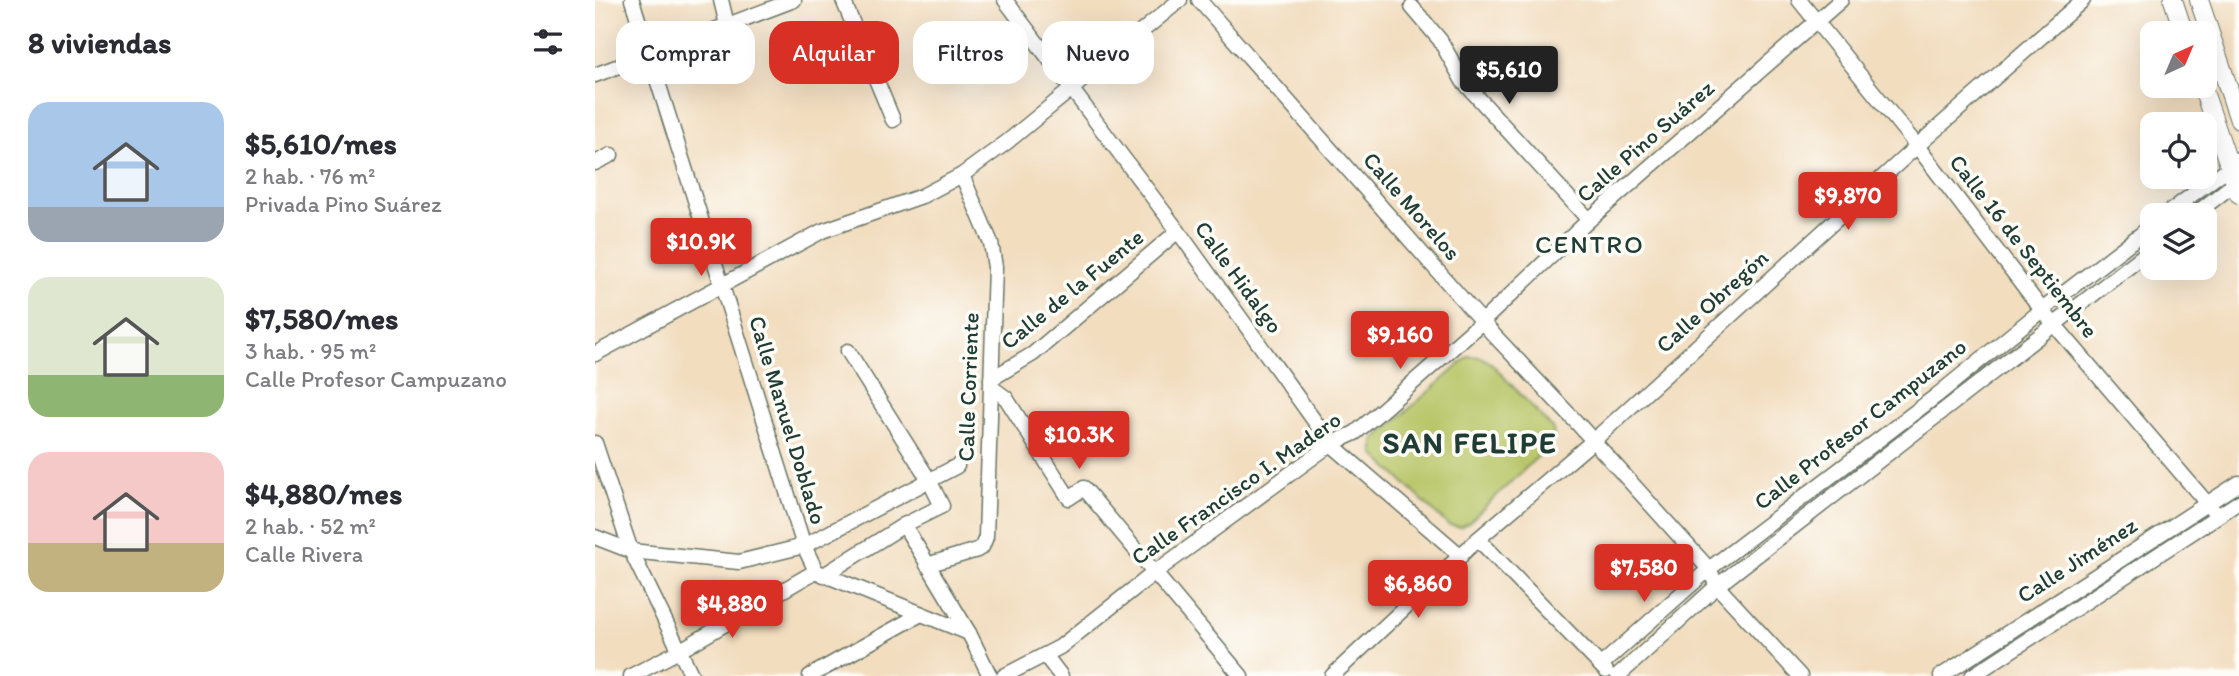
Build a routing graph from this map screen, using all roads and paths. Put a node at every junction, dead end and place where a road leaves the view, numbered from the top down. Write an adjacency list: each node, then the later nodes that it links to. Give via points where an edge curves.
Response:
1 (632, 0): 14 (street, Calle Manuel Doblado)
2 (721, 0): 15 (street)
3 (794, 0): 16 (street)
4 (843, 0): 24 (street)
5 (1005, 0): 22 (street, Calle Hidalgo)
6 (1180, 0): 22 (street)
7 (1199, 0): 39 (street, Calle Morelos)
8 (1799, 0): 17 (street, Calle 16 de Septiembre)
9 (1841, 0): 17 (street, Calle Pino Suárez)
10 (2083, 0): 26 (street, Calle Obregón)
11 (2173, 0): 18 (main road)
12 (2199, 0): 25 (main road)
13 (1412, 7): 33 (street, via 1440,40 1463,81)
14 (639, 21)
15 (726, 21)
16 (738, 21)
17 (1816, 21): 26 (street, Calle 16 de Septiembre); 33 (street, Calle Pino Suárez)
18 (2180, 21)
19 (616, 67): 20 (street)
20 (595, 75)
21 (658, 84): 37 (street, Calle Manuel Doblado)
22 (1071, 89): 29 (street); 34 (street, Calle Hidalgo)
23 (2206, 98): 30 (main road)
24 (893, 120)
25 (2239, 120)
26 (1917, 146): 38 (street, Calle 16 de Septiembre); 46 (street, Calle Obregón)
27 (611, 155): 28 (street)
28 (595, 163)
29 (959, 177): 37 (street, via 922,196 822,231); 43 (street, Calle Corriente, via 991,243 995,267)
30 (2236, 177): 31 (street); 32 (street)
31 (2187, 203)
32 (2207, 203)
33 (1588, 220): 39 (street, Calle Pino Suárez)
34 (1178, 231): 43 (street, Calle de la Fuente, via 1033,354); 48 (street, Calle Hidalgo)
35 (2140, 235): 38 (street, Calle Profesor Campuzano)
36 (2140, 258): 40 (street, Calle Profesor Campuzano)
37 (722, 285): 42 (street); 63 (street, Calle Manuel Doblado)
38 (2042, 310): 40 (street, Calle 16 de Septiembre); 44 (street, Calle Profesor Campuzano)
39 (1483, 321): 46 (street, Calle Morelos); 48 (street, Calle Francisco I. Madero, via 1355,433)
40 (2055, 325): 45 (street, Calle Profesor Campuzano); 56 (street, Calle 16 de Septiembre)
41 (848, 351): 52 (street, Calle Corriente)
42 (595, 354)
43 (991, 383): 67 (street, Calle Corriente, via 986,537 977,550); 70 (street, via 1006,398 1069,498 1084,488)
44 (1936, 396): 45 (street); 49 (street, Calle Profesor Campuzano)
45 (1946, 408): 51 (street, Calle Profesor Campuzano)
46 (1593, 440): 61 (street, Calle Obregón); 68 (street, Calle Morelos)
47 (595, 443): 64 (street)
48 (1331, 444): 66 (street, Calle Hidalgo); 70 (street, Calle Francisco I. Madero)
49 (1847, 464): 51 (street); 53 (street, Calle Profesor Campuzano)
50 (957, 466): 52 (street)
51 (1857, 476): 55 (street, Calle Profesor Campuzano)
52 (929, 480): 59 (street, Calle Corriente, via 941,506); 63 (street)
53 (1825, 482): 55 (street); 68 (street, Calle Profesor Campuzano)
54 (2239, 483): 56 (street, Calle Jiménez)
55 (1834, 494): 71 (street, Calle Profesor Campuzano)
56 (2206, 502): 58 (street, Calle 16 de Septiembre); 62 (street, Calle Jiménez)
57 (2239, 502): 58 (street, Calle Jiménez)
58 (2217, 515): 65 (street, Calle Jiménez)
59 (904, 525): 67 (street); 69 (street)
60 (595, 537): 64 (street)
61 (1478, 539): 66 (street, Calle Obregón); 79 (street)
62 (2147, 541): 65 (street); 73 (street, Calle Jiménez)
63 (804, 546): 64 (street, via 739,562); 69 (street, Calle Manuel Doblado)
64 (631, 551): 76 (street)
65 (2157, 555): 74 (street, Calle Jiménez)
66 (1461, 556): 87 (street, Calle Obregón)
67 (927, 565): 75 (street)
68 (1709, 569): 71 (street, Calle Morelos); 79 (street, Calle Profesor Campuzano)
69 (820, 573): 72 (street); 76 (street)
70 (1154, 573): 77 (street, Calle Francisco I. Madero); 86 (street)
71 (1717, 586): 88 (street, Calle Profesor Campuzano); 89 (street, Calle Morelos)
72 (921, 614): 75 (street); 82 (street)
73 (2030, 617): 74 (street); 78 (street, Calle Jiménez)
74 (2041, 631): 91 (street, Calle Jiménez)
75 (969, 633): 83 (street)
76 (679, 651): 80 (street); 81 (street)
77 (1045, 655): 84 (street, Calle Francisco I. Madero); 85 (street)
78 (1960, 663): 90 (street, Calle Jiménez); 91 (street)
79 (1606, 670)
80 (631, 676)
81 (692, 676)
82 (810, 676)
83 (990, 676)
84 (1004, 676)
85 (1061, 676)
86 (1241, 676)
87 (1332, 676)
88 (1618, 676)
89 (1800, 676)
90 (1941, 676)
91 (1970, 676)

